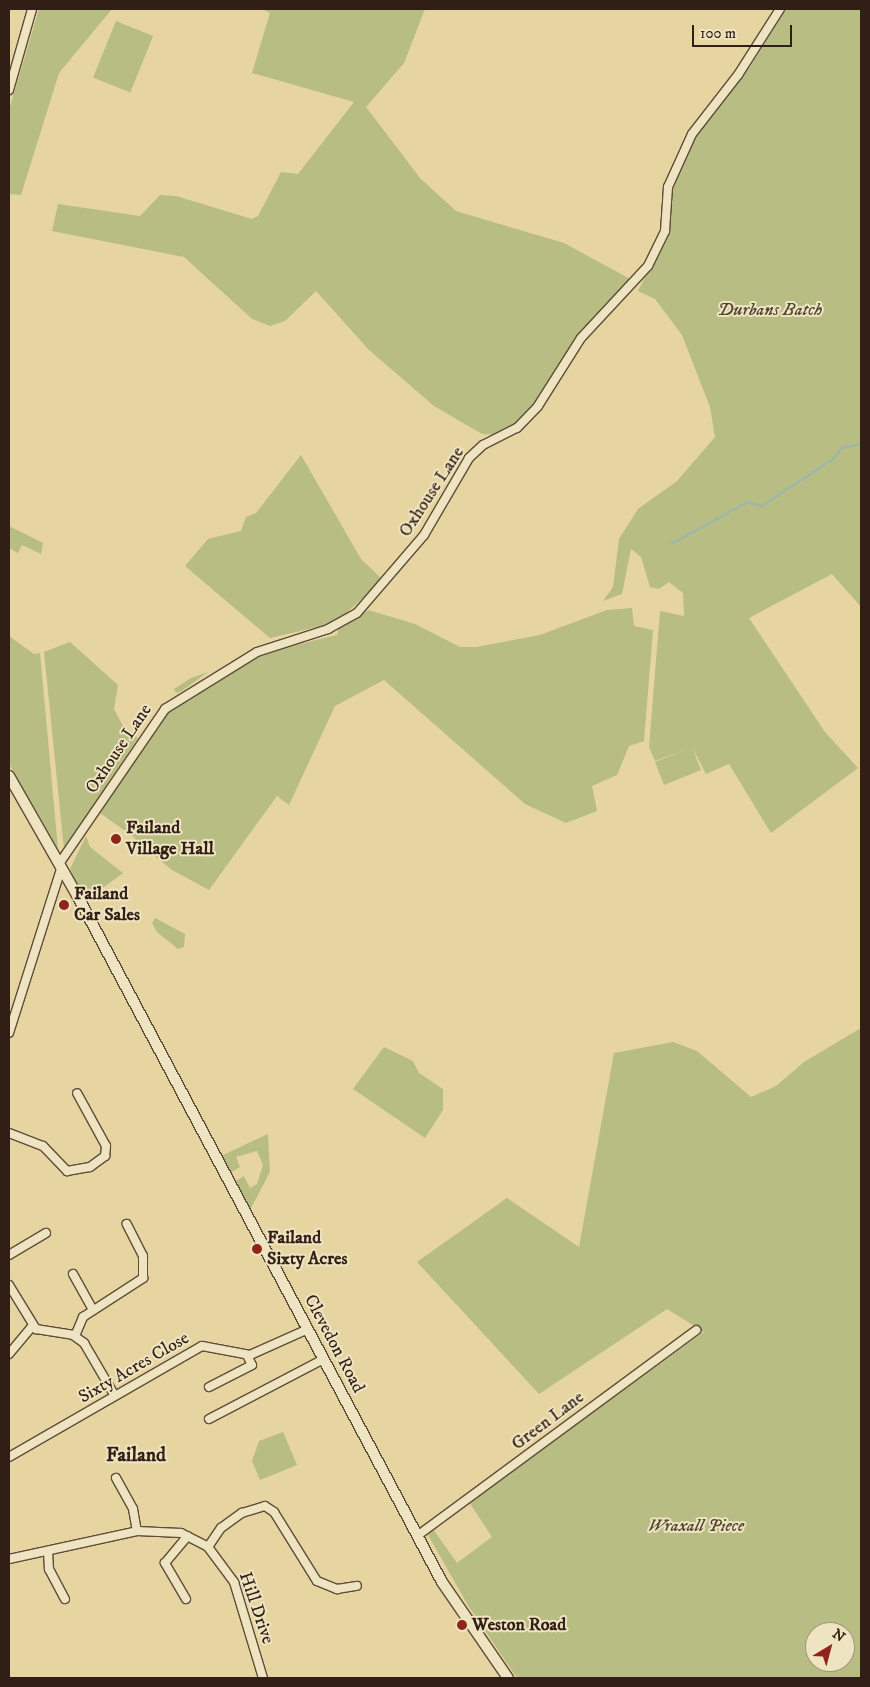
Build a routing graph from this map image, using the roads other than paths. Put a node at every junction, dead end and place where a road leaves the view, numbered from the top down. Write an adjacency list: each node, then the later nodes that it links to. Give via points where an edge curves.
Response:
1 (32, 9): 3 (street)
2 (780, 9): 5 (street, Oxhouse Lane, via 738,75 692,134 668,187 665,231 648,266 581,338 538,406 517,428 483,445 470,458 424,535 361,610 334,627 257,652 165,709)
3 (9, 90)
4 (9, 776): 5 (main road, Clevedon Road)
5 (62, 870): 6 (street, Oxhouse Lane); 18 (main road, Clevedon Road)
6 (9, 1033)
7 (77, 1093): 9 (street, via 76,1104 90,1115 107,1151 90,1167)
8 (9, 1133): 9 (street, via 43,1146)
9 (69, 1172): 10 (street)
10 (67, 1181)
11 (131, 1227): 16 (street, via 143,1256 143,1278)
12 (46, 1233): 13 (street, via 25,1242)
13 (9, 1255)
14 (77, 1276): 16 (street)
15 (9, 1285): 17 (street)
16 (93, 1310): 20 (street, via 80,1321)
17 (32, 1326): 20 (street, via 50,1335); 21 (street)
18 (308, 1329): 22 (street); 23 (main road, Clevedon Road)
19 (696, 1330): 31 (street, Green Lane)
20 (75, 1336): 25 (street)
21 (9, 1354)
22 (247, 1355): 24 (street, via 252,1365); 25 (street, Sixty Acres Close, via 202,1346)
23 (324, 1359): 26 (street); 31 (main road, Clevedon Road)
24 (209, 1387)
25 (115, 1396): 27 (street, Sixty Acres Close)
26 (209, 1419)
27 (9, 1457)
28 (128, 1479): 29 (street, via 117,1481 133,1509)
29 (138, 1531): 30 (street, Hill Drive, via 165,1529); 33 (street, Hill Drive)
30 (188, 1536): 32 (street, Hill Drive); 37 (street, via 165,1563 173,1587)
31 (417, 1536): 38 (main road, Clevedon Road)
32 (208, 1547): 35 (street, via 221,1528 242,1513 265,1506 274,1512 317,1582 329,1588 349,1590); 39 (street, Hill Drive, via 234,1582)
33 (48, 1551): 34 (street, Hill Drive); 36 (street, via 49,1568)
34 (9, 1560)
35 (357, 1586)
36 (65, 1594)
37 (186, 1599)
38 (497, 1667): 40 (main road, Clevedon Road); 41 (main road, Clevedon Road)
39 (263, 1678)
40 (501, 1678)
41 (508, 1678)

